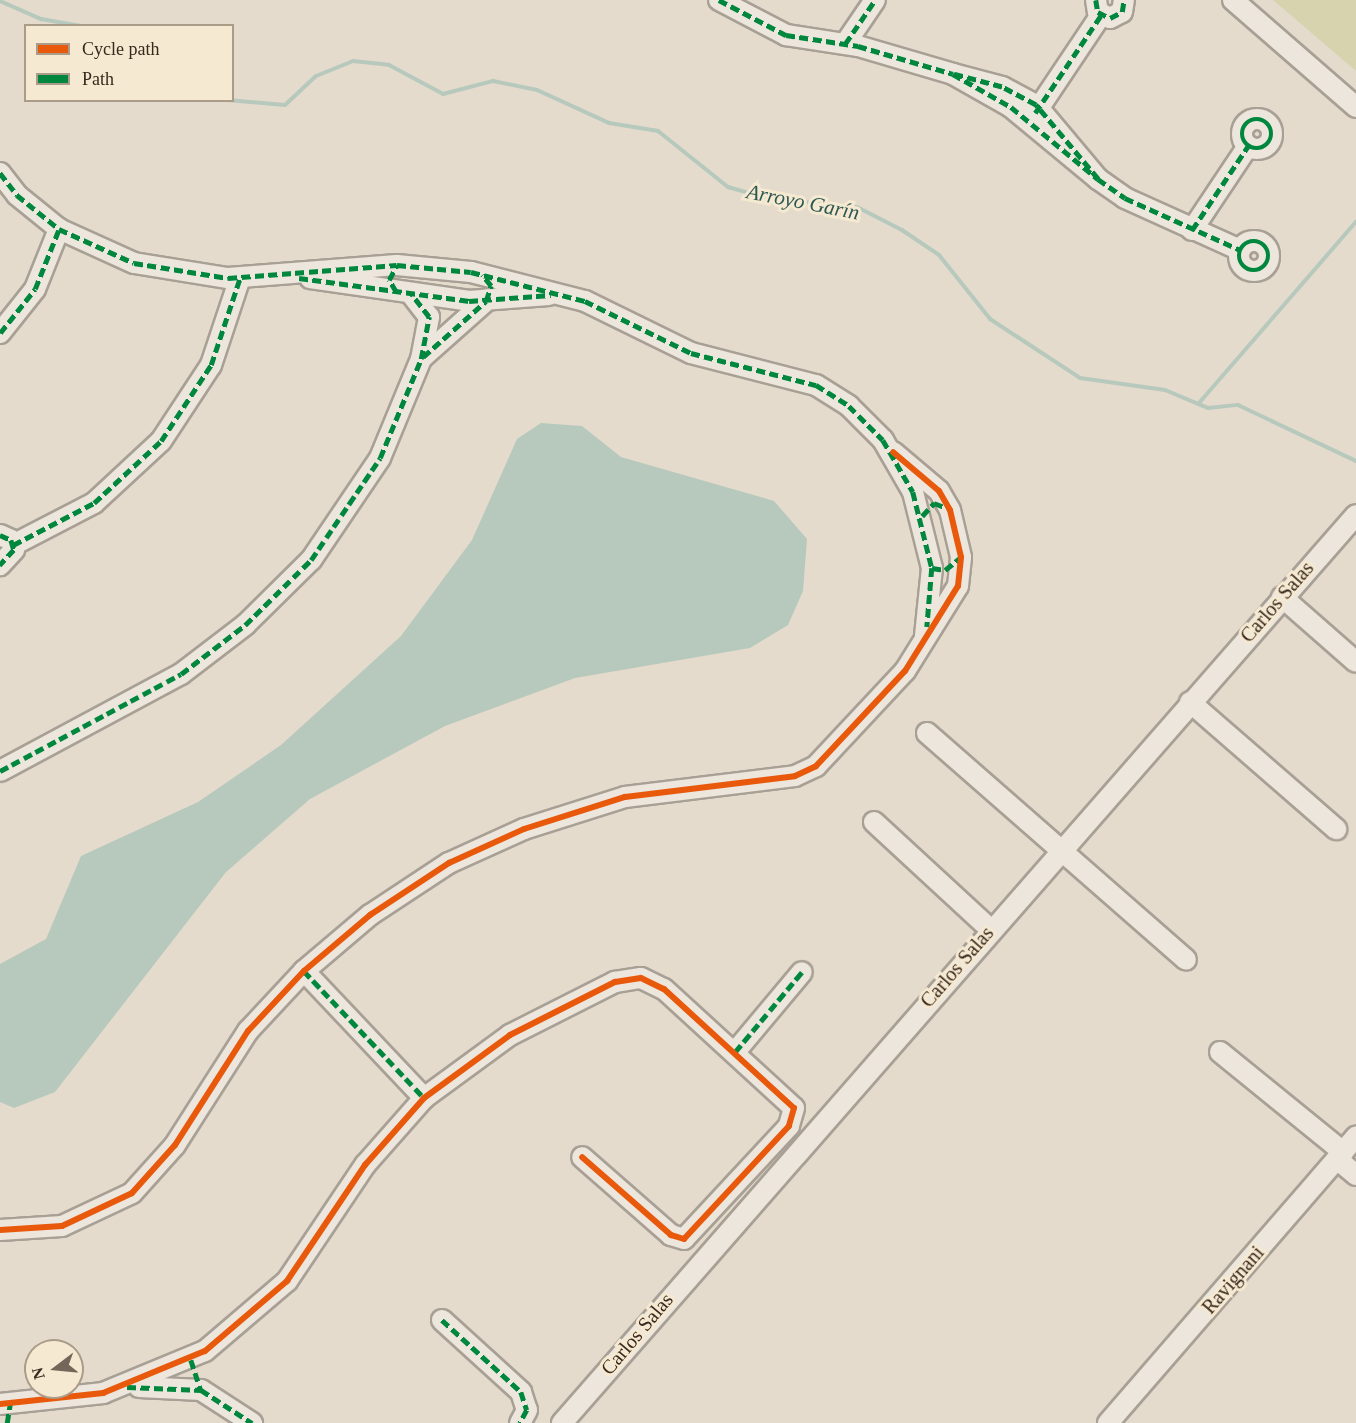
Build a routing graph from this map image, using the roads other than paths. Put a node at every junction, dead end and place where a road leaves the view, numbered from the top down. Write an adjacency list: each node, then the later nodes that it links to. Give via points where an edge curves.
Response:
1 (719, 0): 6 (street, via 771,30)
2 (875, 0): 6 (street)
3 (1124, 0): 5 (street, via 1119,15)
4 (1233, 0): 7 (street)
5 (1099, 8): 8 (street)
6 (845, 44): 8 (street, via 1002,87)
7 (1356, 107)
8 (1035, 114): 13 (street, via 1098,179)
9 (1248, 146): 13 (street)
10 (0, 173): 11 (street)
11 (8, 192): 12 (street)
12 (59, 229): 18 (street, via 134,263); 22 (street, via 35,289)
13 (1192, 230): 14 (street)
14 (1240, 250)
15 (397, 265): 16 (street); 17 (street); 19 (street, via 389,280)
16 (482, 275): 20 (street); 21 (street, via 490,286)
17 (282, 276): 18 (street); 19 (street)
18 (240, 278): 28 (street, via 211,365 161,441 94,502)
19 (404, 294): 21 (street); 23 (street, via 429,317)
20 (563, 294): 21 (street); 24 (street, via 691,353 816,385 849,406)
21 (486, 301): 23 (street)
22 (0, 333)
23 (421, 359): 37 (street, via 380,458 311,560 276,598 181,674)
24 (893, 452): 25 (street, via 939,491); 27 (street)
25 (950, 510): 27 (street, via 934,503); 29 (street)
26 (1356, 515): 32 (street, Carlos Salas)
27 (922, 516): 31 (street)
28 (7, 540): 30 (street, via 10,560)
29 (961, 557): 31 (street, via 945,570); 33 (street, via 950,605)
30 (0, 565)
31 (932, 568): 33 (street)
32 (1282, 597): 34 (street); 35 (street, Carlos Salas)
33 (923, 642): 43 (street, via 905,671 807,771 635,795 524,829 416,884)
34 (1356, 662)
35 (1190, 702): 39 (street); 40 (street, Carlos Salas)
36 (927, 734): 40 (street)
37 (0, 771)
38 (874, 822): 41 (street)
39 (1336, 829)
40 (1061, 848): 41 (street, Carlos Salas); 42 (street)
41 (990, 929): 60 (street, Carlos Salas)
42 (1186, 960)
43 (304, 971): 47 (street); 52 (street, via 248,1031 175,1145 132,1193 62,1226)
44 (802, 972): 45 (street)
45 (735, 1052): 47 (street, via 664,989 629,978 510,1035); 50 (street, via 792,1102 793,1115 692,1234 684,1239 671,1234)
46 (1220, 1052): 49 (street)
47 (424, 1098): 54 (street, via 365,1165 287,1281 237,1328)
48 (1356, 1137): 49 (street, Ravignani)
49 (1340, 1155): 51 (street); 61 (street, Ravignani)
50 (582, 1157)
51 (1356, 1175)
52 (0, 1230)
53 (442, 1320): 59 (street, via 521,1392 527,1410)
54 (191, 1360): 55 (street); 56 (street)
55 (122, 1387): 56 (street); 57 (street)
56 (201, 1390): 58 (street)
57 (6, 1410)
58 (252, 1423)
59 (520, 1423)
60 (562, 1423)
61 (1108, 1423)

